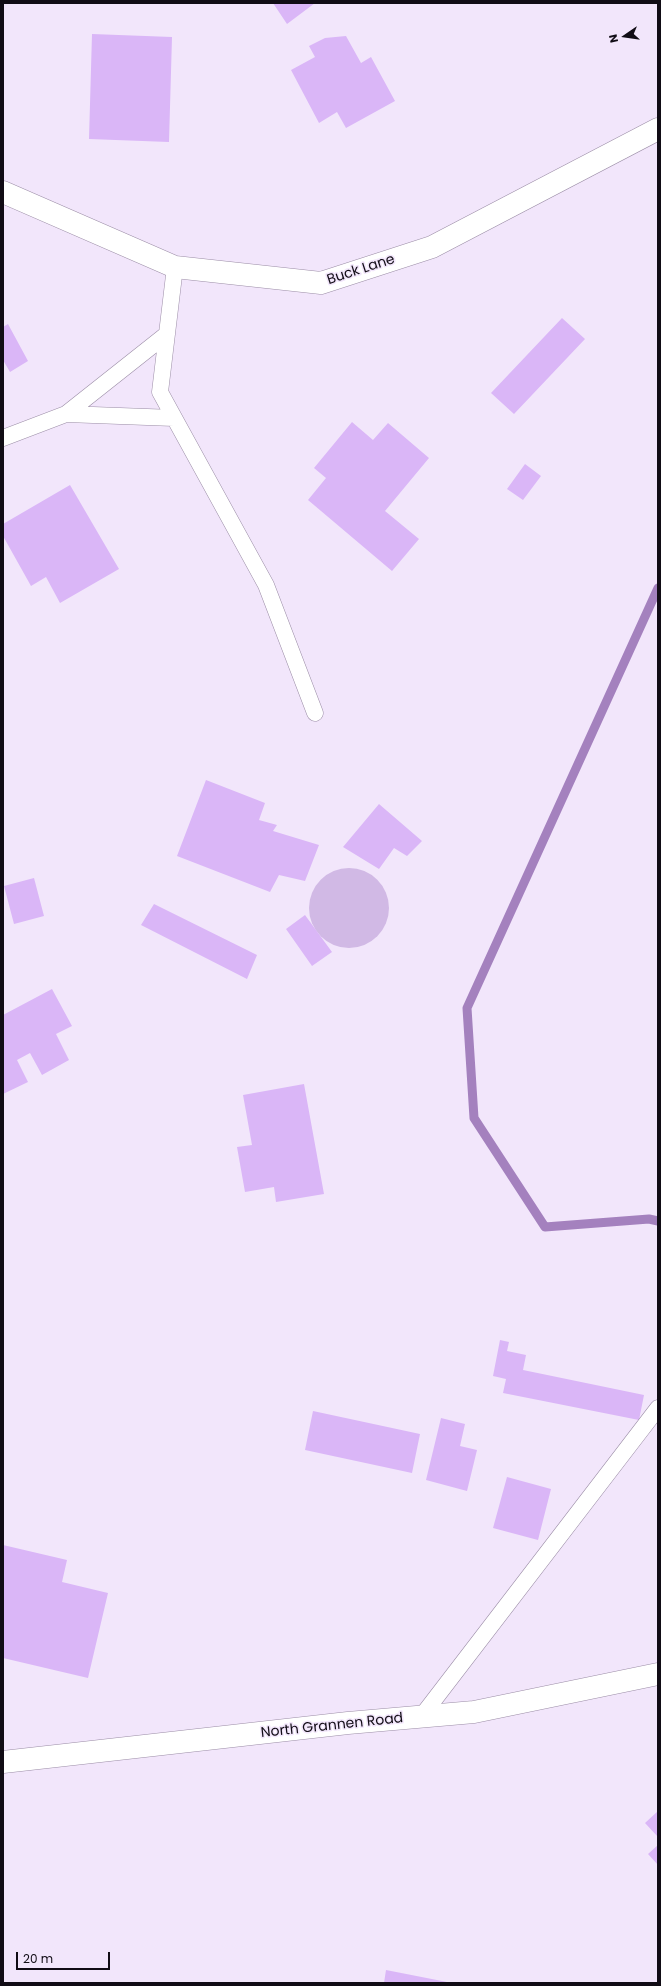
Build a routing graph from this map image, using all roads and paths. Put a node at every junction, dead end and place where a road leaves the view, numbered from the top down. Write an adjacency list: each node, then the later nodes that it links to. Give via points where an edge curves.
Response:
1 (658, 129): 3 (street, Buck Lane, via 432,247 321,283)
2 (3, 192): 3 (street, Buck Lane)
3 (175, 267): 4 (lane)
4 (167, 334): 5 (lane); 6 (lane, via 160,392)
5 (66, 414): 6 (lane); 7 (lane)
6 (174, 418): 8 (lane, via 266,585)
7 (3, 438)
8 (315, 713)
9 (658, 1408): 11 (lane)
10 (658, 1674): 11 (street, North Grannen Road, via 474,1712)
11 (421, 1717): 12 (street, North Grannen Road)
12 (3, 1762)

